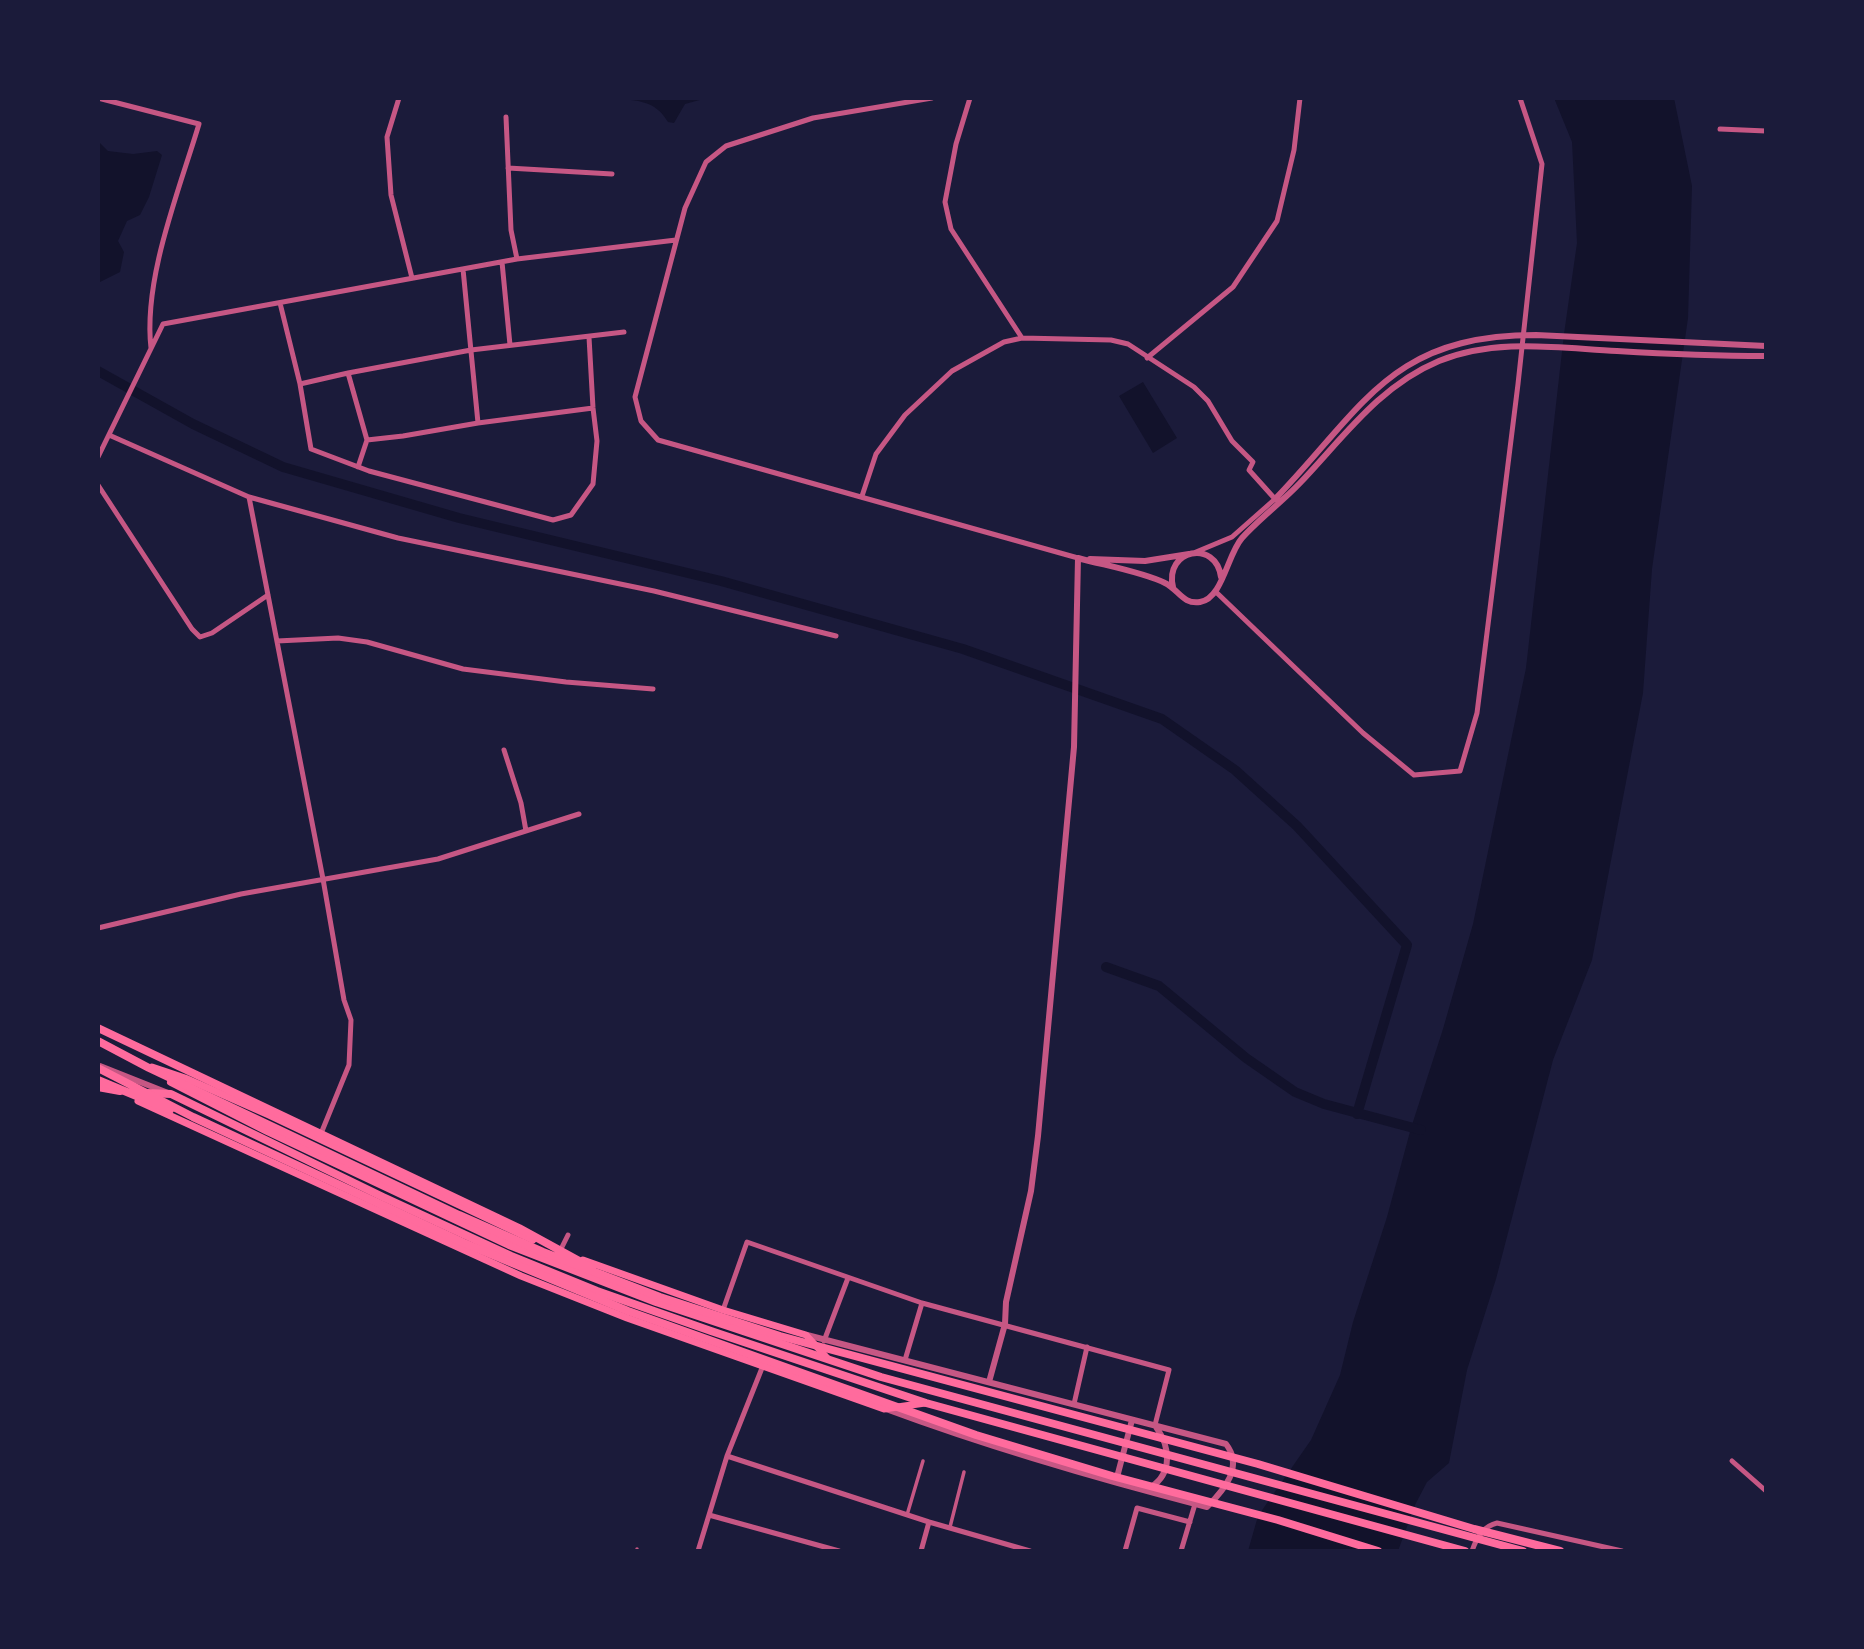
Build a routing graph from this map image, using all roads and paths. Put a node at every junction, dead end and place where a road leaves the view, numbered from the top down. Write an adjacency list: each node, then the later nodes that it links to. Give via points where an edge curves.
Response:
1 (98, 98): 23 (street, via 199,124 157,267 148,323)
2 (399, 98): 16 (street, via 387,149 391,195)
3 (932, 98): 12 (street, via 813,118 726,146 706,162)
4 (970, 98): 20 (street, via 945,202 951,229)
5 (1300, 98): 26 (street, via 1278,221 1233,287)
6 (1520, 98): 43 (street, via 1542,164 1477,713 1460,771 1414,775 1363,733)
7 (506, 117): 10 (street)
8 (1720, 130): 9 (street)
9 (1766, 131)
10 (509, 168): 11 (street); 13 (street)
11 (612, 174)
12 (676, 240): 13 (street); 36 (street, via 635,397 641,421 658,440)
13 (517, 259): 14 (street)
14 (502, 262): 15 (street); 21 (street)
15 (463, 269): 16 (street); 24 (street)
16 (412, 278): 17 (street)
17 (280, 303): 23 (street, via 163,324); 28 (street)
18 (624, 332): 19 (street)
19 (589, 337): 21 (street); 29 (street)
20 (1022, 338): 26 (street, via 1111,340 1128,344); 36 (street, via 1004,342 952,371 905,415 876,454)
21 (510, 345): 24 (street)
22 (1766, 346): 38 (street, via 1536,335 1452,345 1391,375 1359,404)
23 (151, 348): 31 (street)
24 (471, 350): 27 (street); 30 (street)
25 (1766, 356): 41 (street, via 1531,346 1488,348 1440,360 1401,381 1366,411 1242,538)
26 (1147, 358): 38 (street, via 1208,401 1253,463 1249,470)
27 (348, 373): 28 (street); 32 (street)
28 (300, 384): 34 (street, via 311,449)
29 (593, 408): 30 (street); 34 (street, via 597,441 593,484 571,515 553,520)
30 (478, 423): 32 (street)
31 (109, 435): 33 (street); 37 (street)
32 (367, 440): 34 (street)
33 (98, 457)
34 (358, 467)
35 (98, 485): 44 (street, via 200,637)
36 (862, 496): 40 (street)
37 (249, 497): 44 (street); 45 (street, via 398,538 654,591)
38 (1275, 499): 39 (street, via 1232,537)
39 (1189, 554): 40 (street, via 1145,561); 41 (street, via 1212,559 1219,566); 42 (street, via 1174,566)
40 (1078, 558): 42 (street); 77 (street, via 1070,791 1036,1156)
41 (1221, 581): 43 (street)
42 (1174, 588): 43 (street, via 1183,599 1195,602)
43 (1216, 592)
44 (268, 595): 46 (street)
45 (836, 636)
46 (277, 640): 47 (street, via 338,638 463,669); 51 (street)
47 (653, 689)
48 (504, 750): 50 (street)
49 (579, 814): 50 (street)
50 (526, 831): 51 (street, via 438,859)
51 (323, 879): 52 (street); 62 (street, via 351,1020 349,1065)
52 (98, 928)
53 (98, 1028): 71 (main road, via 528,1233)
54 (98, 1040): 55 (main road); 71 (main road, via 459,1215)
55 (147, 1065): 62 (main road); 64 (main road, via 194,1095)
56 (98, 1067): 60 (street); 61 (main road)
57 (98, 1080): 61 (main road)
58 (98, 1087): 59 (main road)
59 (115, 1090): 60 (main road); 66 (main road)
60 (171, 1094): 65 (main road)
61 (193, 1117): 116 (main road, via 464,1243 628,1311 976,1435)
62 (319, 1139): 63 (main road)
63 (348, 1153): 64 (street); 68 (main road)
64 (341, 1167): 69 (main road)
65 (383, 1197): 66 (main road); 72 (main road)
66 (410, 1227): 75 (main road)
67 (568, 1235): 68 (street)
68 (560, 1252): 69 (street); 74 (main road)
69 (555, 1264): 78 (main road)
70 (848, 1278): 73 (street); 74 (street, via 747,1242); 82 (street)
71 (612, 1280): 120 (main road, via 779,1336 1258,1464)
72 (597, 1291): 75 (main road); 79 (main road)
73 (922, 1304): 77 (street); 87 (street)
74 (723, 1310): 76 (main road)
75 (612, 1313): 81 (main road)
76 (761, 1322): 78 (main road); 80 (main road)
77 (1005, 1324): 83 (street); 89 (street)
78 (736, 1330): 86 (main road)
79 (710, 1331): 81 (main road); 85 (main road)
80 (806, 1335): 82 (street); 84 (main road)
81 (679, 1336): 88 (main road)
82 (825, 1339): 84 (street); 87 (street)
83 (1087, 1347): 91 (street); 94 (street, via 1169,1370)
84 (820, 1350): 86 (main road)
85 (768, 1351): 88 (street); 90 (main road)
86 (828, 1360): 119 (main road)
87 (905, 1360): 89 (street)
88 (763, 1365): 92 (main road); 95 (street)
89 (989, 1382): 91 (street)
90 (926, 1403): 92 (main road); 117 (main road)
91 (1074, 1404): 93 (street)
92 (884, 1409): 99 (street)
93 (1132, 1420): 94 (street); 99 (street)
94 (1155, 1425): 100 (street, via 1166,1446 1167,1464 1160,1480); 102 (street, via 1226,1444 1234,1454 1230,1479 1220,1494 1207,1507)
95 (727, 1456): 103 (street); 104 (street)
96 (923, 1461): 104 (street)
97 (1732, 1461): 101 (street)
98 (964, 1472): 107 (street)
99 (1115, 1483): 100 (street)
100 (1143, 1491): 102 (street)
101 (1766, 1491)
102 (1195, 1504): 106 (street)
103 (709, 1515): 108 (street); 109 (street)
104 (907, 1515): 105 (street)
105 (929, 1522): 107 (street); 112 (street)
106 (1190, 1522): 114 (street, via 1137,1508); 115 (street)
107 (950, 1528): 113 (street)
108 (808, 1543): 110 (street); 111 (street)
109 (698, 1551)
110 (806, 1551)
111 (839, 1551)
112 (921, 1551)
113 (1030, 1551)
114 (1125, 1551)
115 (1181, 1551)
116 (1378, 1551)
117 (1465, 1551)
118 (1472, 1551): 121 (street, via 1481,1534 1497,1523)
119 (1523, 1551)
120 (1560, 1551)
121 (1622, 1551)

